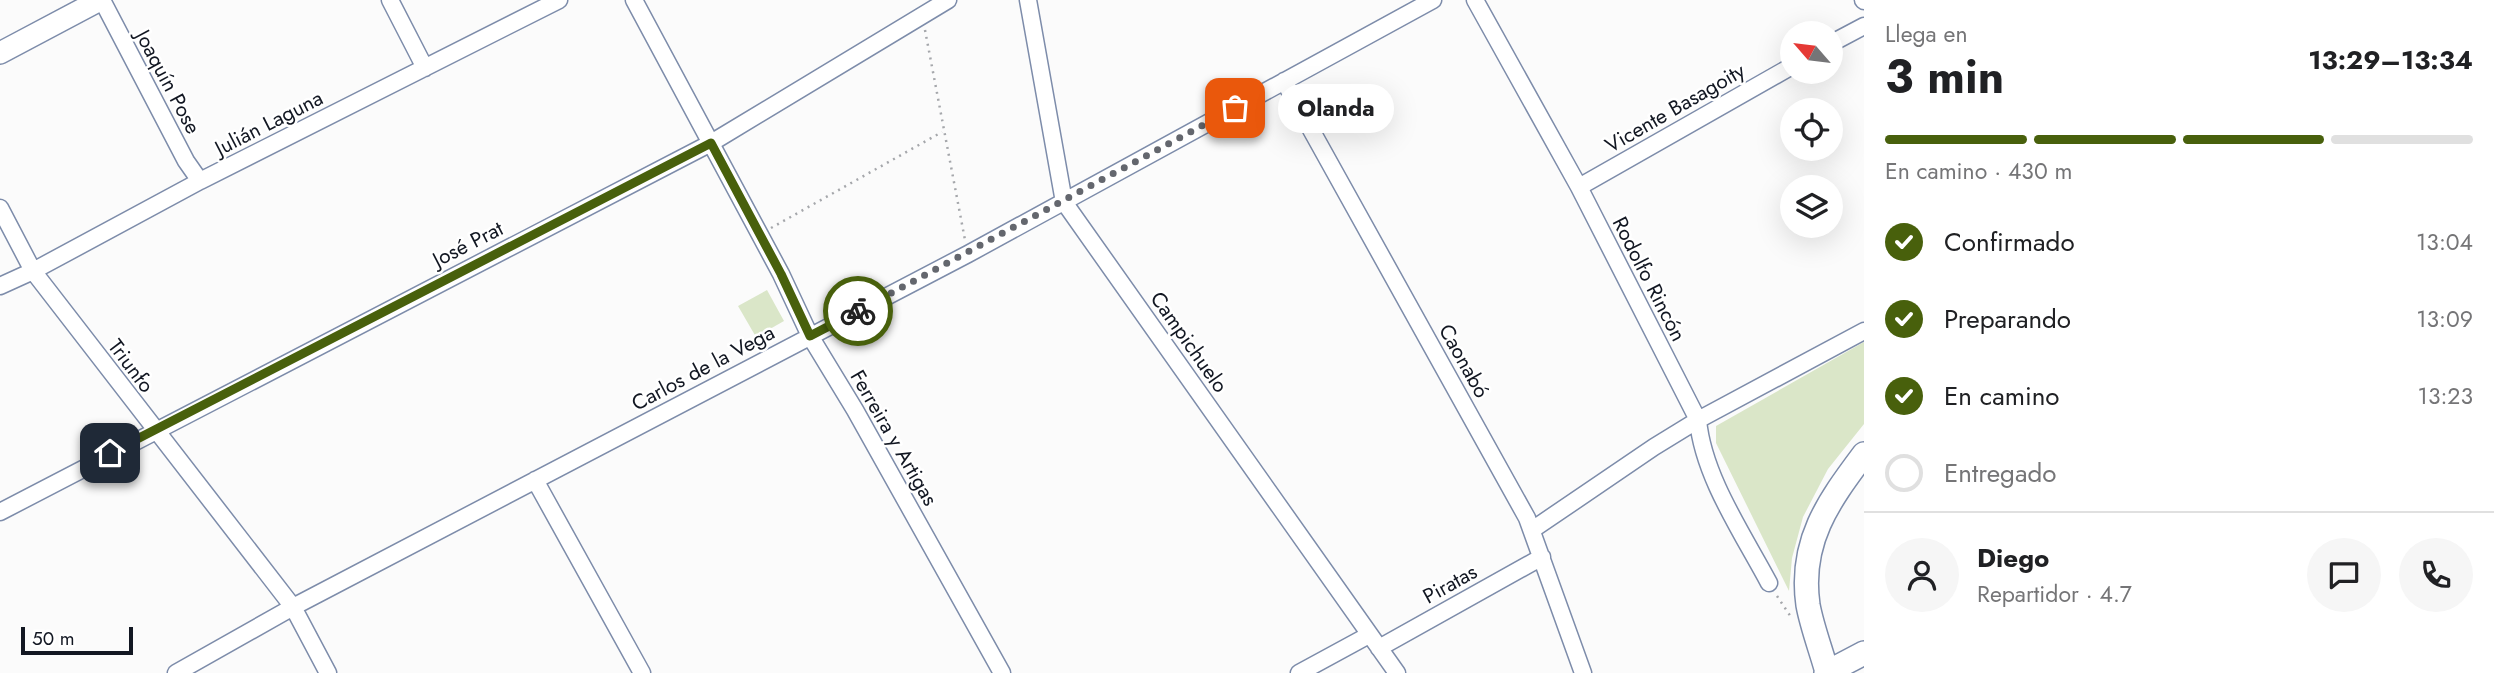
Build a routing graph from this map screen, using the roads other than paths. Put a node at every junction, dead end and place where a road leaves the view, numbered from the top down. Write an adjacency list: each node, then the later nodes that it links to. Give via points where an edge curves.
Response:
1 (101, 0): 11 (street); 16 (street, Joaquín Pose)
2 (390, 0): 12 (street)
3 (559, 0): 12 (street, Julián Laguna)
4 (634, 0): 15 (street, Ferreira y Artigas)
5 (948, 0): 15 (street, José Prat)
6 (1028, 0): 18 (street, Campichuelo)
7 (1433, 0): 14 (street, Carlos de la Vega)
8 (1475, 0): 17 (street, Rodolfo Rincón)
9 (1864, 26): 10 (street)
10 (1843, 37)
11 (0, 53)
12 (425, 68): 16 (street, Julián Laguna)
13 (1780, 73): 17 (street, Vicente Basagoity)
14 (1284, 81): 18 (street, Carlos de la Vega); 29 (street, Caonabó)
15 (711, 143): 23 (street, Ferreira y Artigas); 25 (street, José Prat)
16 (200, 181): 20 (street, Julián Laguna)
17 (1579, 187): 24 (street, Rodolfo Rincón)
18 (1064, 202): 23 (street, Carlos de la Vega); 33 (street, Campichuelo)
19 (0, 208): 20 (street, Triunfo)
20 (33, 271): 21 (street, Julián Laguna); 25 (street, Triunfo)
21 (0, 286)
22 (1864, 331): 24 (street)
23 (810, 336): 27 (street, Carlos de la Vega); 38 (street, Ferreira y Artigas)
24 (1698, 420): 29 (street); 31 (street, Rodolfo Rincón, via 1702,450)
25 (155, 430): 28 (street, José Prat); 32 (street, Triunfo)
26 (1864, 454): 42 (main road, via 1829,501 1809,550 1808,606)
27 (535, 480): 32 (street, Carlos de la Vega); 37 (street)
28 (0, 512)
29 (1532, 530): 30 (street, Caonabó)
30 (1542, 557): 33 (street, Piratas); 41 (street, Caonabó)
31 (1769, 583)
32 (293, 607): 35 (street, Carlos de la Vega); 36 (street, Triunfo)
33 (1374, 641): 39 (street, Piratas); 40 (street, Campichuelo)
34 (1864, 653): 42 (main road)
35 (176, 673)
36 (328, 673)
37 (642, 673)
38 (1003, 673)
39 (1299, 673)
40 (1397, 673)
41 (1583, 673)
42 (1826, 673)

